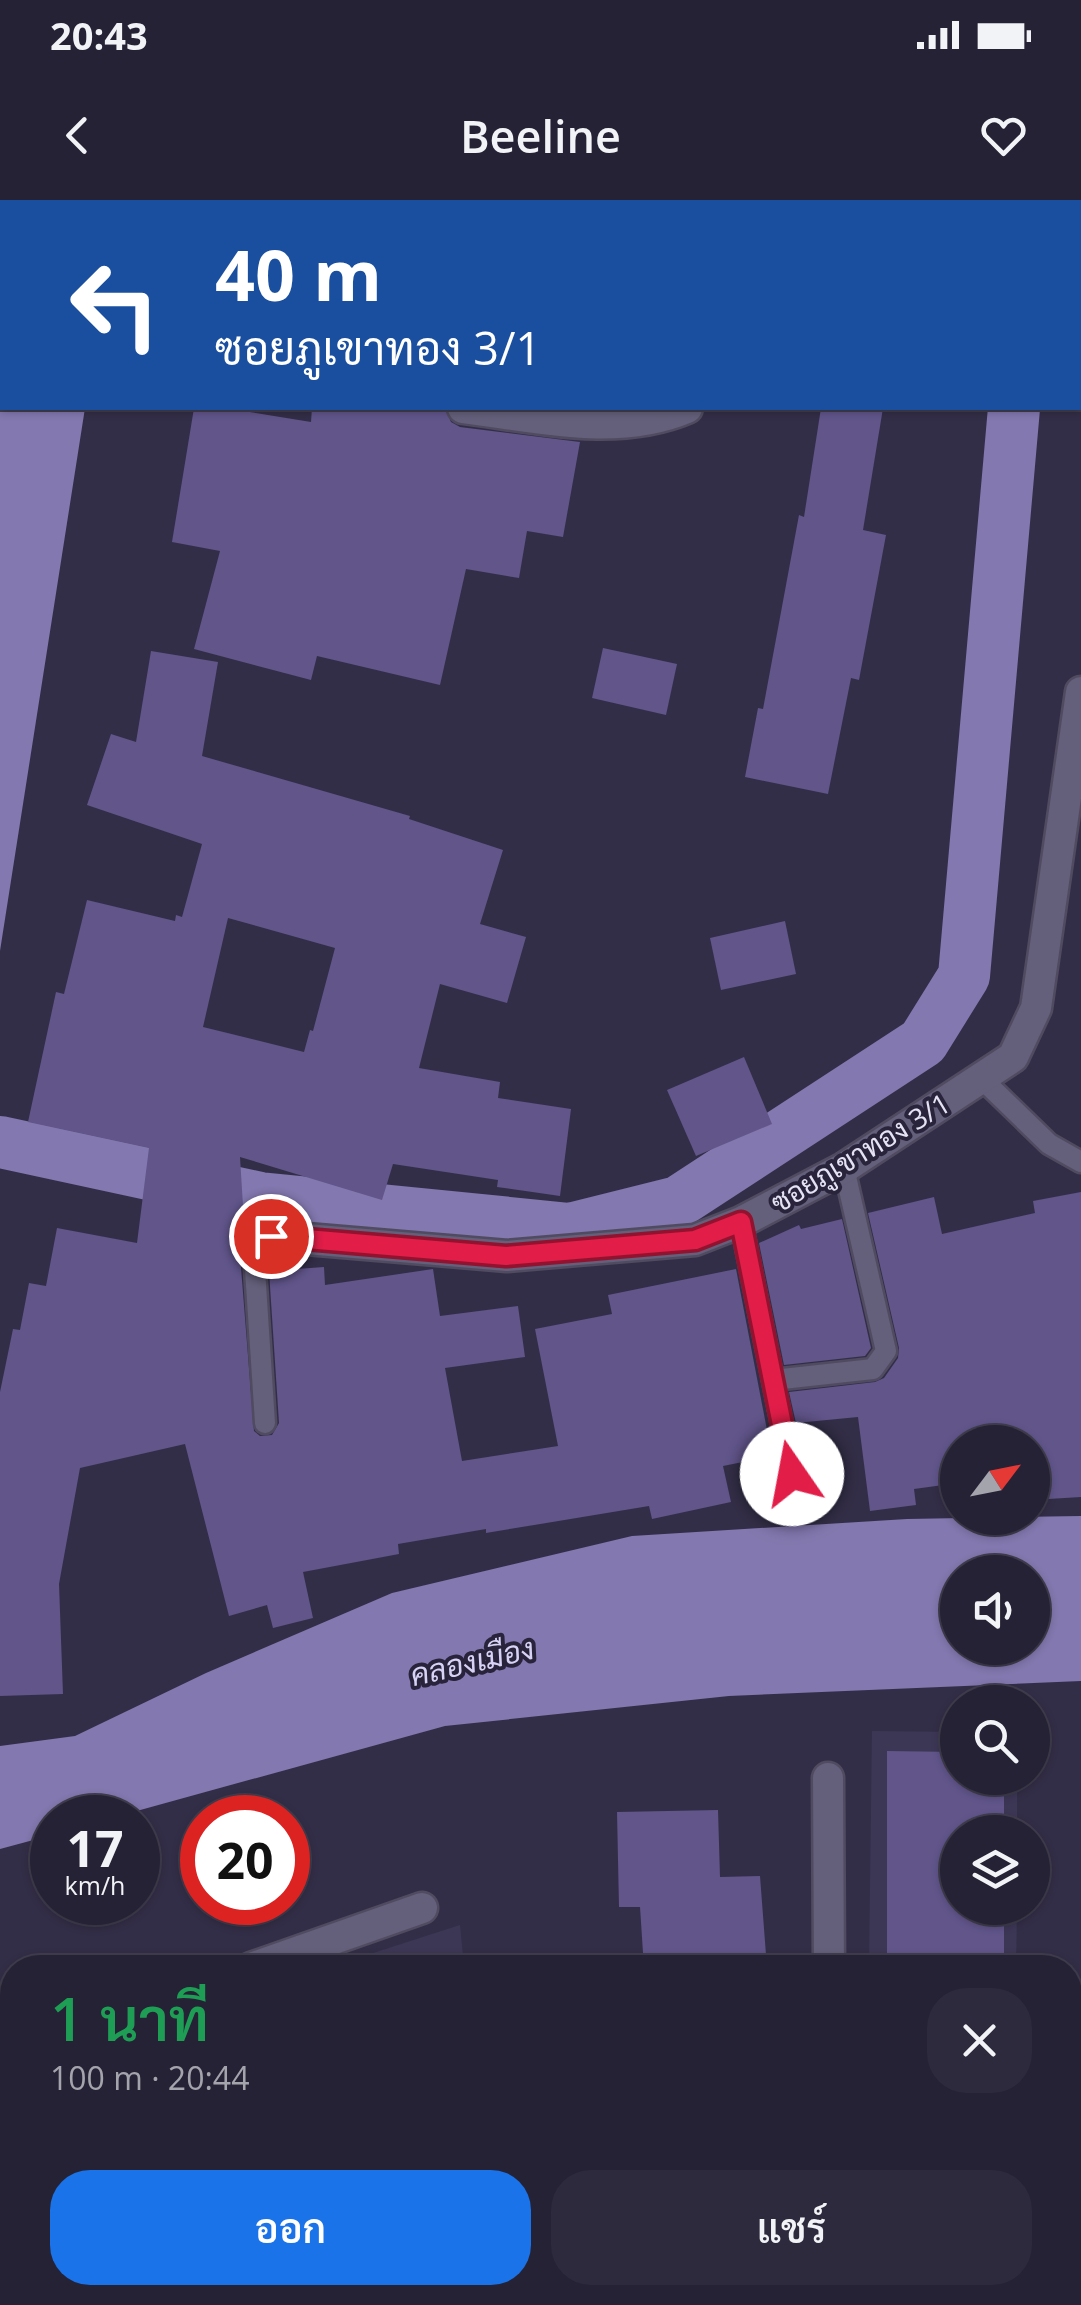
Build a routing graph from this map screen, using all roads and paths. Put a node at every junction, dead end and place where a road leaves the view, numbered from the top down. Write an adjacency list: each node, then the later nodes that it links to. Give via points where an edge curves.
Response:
1 (480, 410): 2 (street, via 603,424)
2 (680, 410)
3 (1081, 692): 4 (street, ซอยภูเขาทอง 3/1, via 1036,1008 1013,1057)
4 (982, 1078): 5 (lane, via 1049,1144); 6 (street, ซอยภูเขาทอง 3/1)
5 (1081, 1162)
6 (844, 1168): 7 (street, ซอยภูเขาทอง 3/1); 9 (lane, via 886,1351 873,1369)
7 (741, 1222): 8 (street, ซอยภูเขาทอง 3/1, via 695,1240 506,1256); 9 (lane)
8 (271, 1236): 10 (lane, via 254,1254)
9 (773, 1380): 11 (lane)
10 (265, 1423)
11 (792, 1474)
12 (828, 1778): 15 (street)
13 (422, 1908): 14 (street)
14 (288, 1955)
15 (829, 1955)

